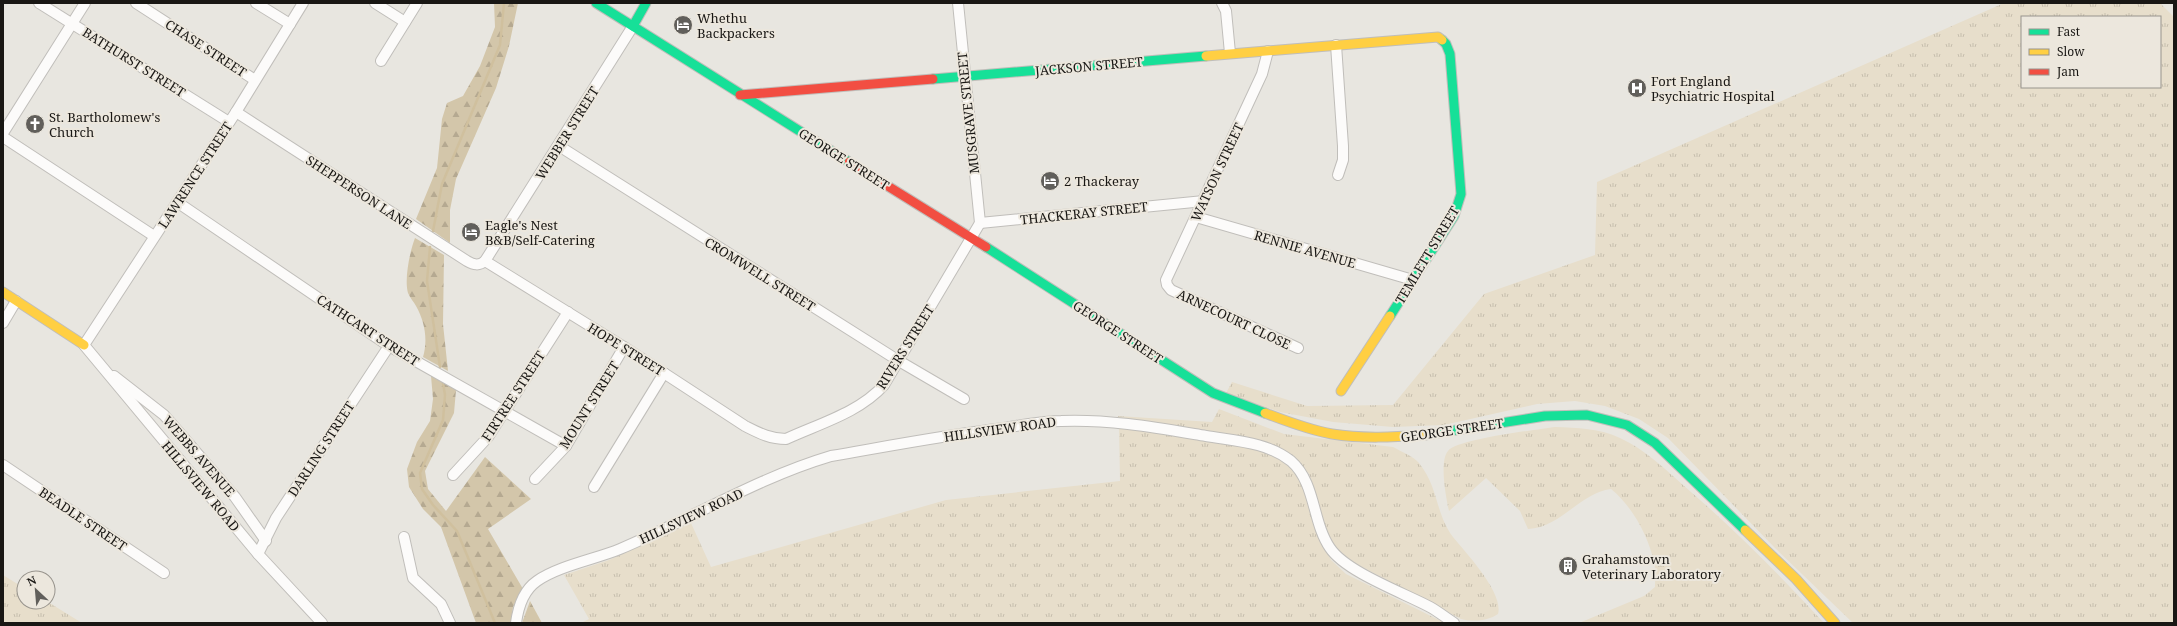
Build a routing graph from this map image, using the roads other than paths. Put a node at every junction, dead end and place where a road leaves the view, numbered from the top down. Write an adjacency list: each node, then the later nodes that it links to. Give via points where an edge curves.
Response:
1 (39, 3): 13 (street, BATHURST STREET)
2 (85, 3): 13 (street)
3 (136, 3): 22 (street, CHASE STREET)
4 (256, 3): 14 (street)
5 (303, 3): 14 (street, LAWRENCE STREET)
6 (375, 3): 12 (street)
7 (417, 3): 12 (street)
8 (596, 3): 15 (main road, GEORGE STREET)
9 (646, 3): 15 (main road, WEBBER STREET)
10 (958, 3): 21 (street, MUSGRAVE STREET)
11 (1222, 3): 19 (street, via 1226,11)
12 (405, 22): 20 (street)
13 (72, 23): 25 (street, BATHURST STREET); 26 (street)
14 (290, 24): 22 (street, LAWRENCE STREET)
15 (633, 26): 23 (main road, GEORGE STREET); 28 (street, WEBBER STREET)
16 (1438, 37): 17 (main road, JACKSON STREET); 37 (main road, TEMLETT STREET, via 1446,44 1450,54 1461,194 1454,216)
17 (1336, 45): 18 (main road, JACKSON STREET); 29 (street, via 1343,146 1343,160)
18 (1268, 51): 19 (main road, JACKSON STREET); 30 (street, WATSON STREET, via 1262,74)
19 (1230, 53): 21 (main road, JACKSON STREET)
20 (381, 62)
21 (964, 77): 23 (main road, JACKSON STREET); 33 (street, MUSGRAVE STREET)
22 (255, 80): 24 (street, LAWRENCE STREET)
23 (740, 95): 35 (main road, GEORGE STREET)
24 (236, 112): 25 (street, LAWRENCE STREET); 36 (street, SHEPPERSON LANE, via 467,262 478,264)
25 (229, 122): 31 (street, LAWRENCE STREET)
26 (3, 133)
27 (3, 137): 34 (street)
28 (559, 146): 36 (street, WEBBER STREET); 47 (street, CROMWELL STREET)
29 (1338, 175)
30 (1204, 201): 32 (street, WATSON STREET); 33 (street, THACKERAY STREET)
31 (177, 202): 34 (street, LAWRENCE STREET); 44 (street, CATHCART STREET)
32 (1196, 217): 37 (street, RENNIE AVENUE); 38 (street, WATSON STREET, via 1168,273 1167,285)
33 (980, 223): 35 (street)
34 (154, 236): 43 (street, LAWRENCE STREET)
35 (971, 237): 47 (street, RIVERS STREET); 63 (main road, GEORGE STREET, via 1213,394 1281,420 1332,434 1386,438 1440,434 1545,416 1587,414 1627,425 1655,443)
36 (485, 261): 41 (street, HOPE STREET)
37 (1413, 280): 50 (main road, TEMLETT STREET)
38 (1171, 290): 46 (street, ARNECOURT CLOSE)
39 (3, 292): 40 (main road)
40 (16, 301): 42 (street); 43 (main road)
41 (568, 312): 45 (street, HOPE STREET); 52 (street, FIRTREE STREET)
42 (3, 323)
43 (84, 345): 48 (street, HILLSVIEW ROAD)
44 (388, 346): 52 (street, CATHCART STREET); 60 (street, DARLING STREET, via 276,518)
45 (624, 347): 49 (street, HOPE STREET); 54 (street, MOUNT STREET)
46 (1298, 348)
47 (898, 361): 51 (street, CROMWELL STREET); 53 (street, RIVERS STREET, via 874,397 859,406 786,439)
48 (102, 368): 60 (street, WEBBS AVENUE, via 164,415 235,497); 61 (street, HILLSVIEW ROAD)
49 (664, 373): 53 (street, HOPE STREET, via 745,426); 58 (street)
50 (1341, 391)
51 (964, 399)
52 (505, 411): 54 (street, CATHCART STREET); 56 (street, FIRTREE STREET, via 488,437)
53 (766, 436)
54 (566, 446): 57 (street, MOUNT STREET)
55 (3, 465): 62 (street, BEADLE STREET)
56 (453, 475)
57 (535, 480)
58 (594, 487)
59 (404, 537): 65 (street, via 413,578 441,604)
60 (266, 541): 61 (street, DARLING STREET)
61 (258, 554): 64 (street, HILLSVIEW ROAD)
62 (164, 573)
63 (1796, 579): 68 (main road); 69 (main road, via 1815,593)
64 (322, 623)
65 (450, 623)
66 (516, 623): 67 (street, HILLSVIEW ROAD, via 517,614 528,590 549,574 620,549 796,468 832,456 1059,421 1156,427 1262,445 1279,453 1299,470 1313,500 1323,535 1338,558 1432,608)
67 (1454, 623)
68 (1836, 623)
69 (1846, 623)

